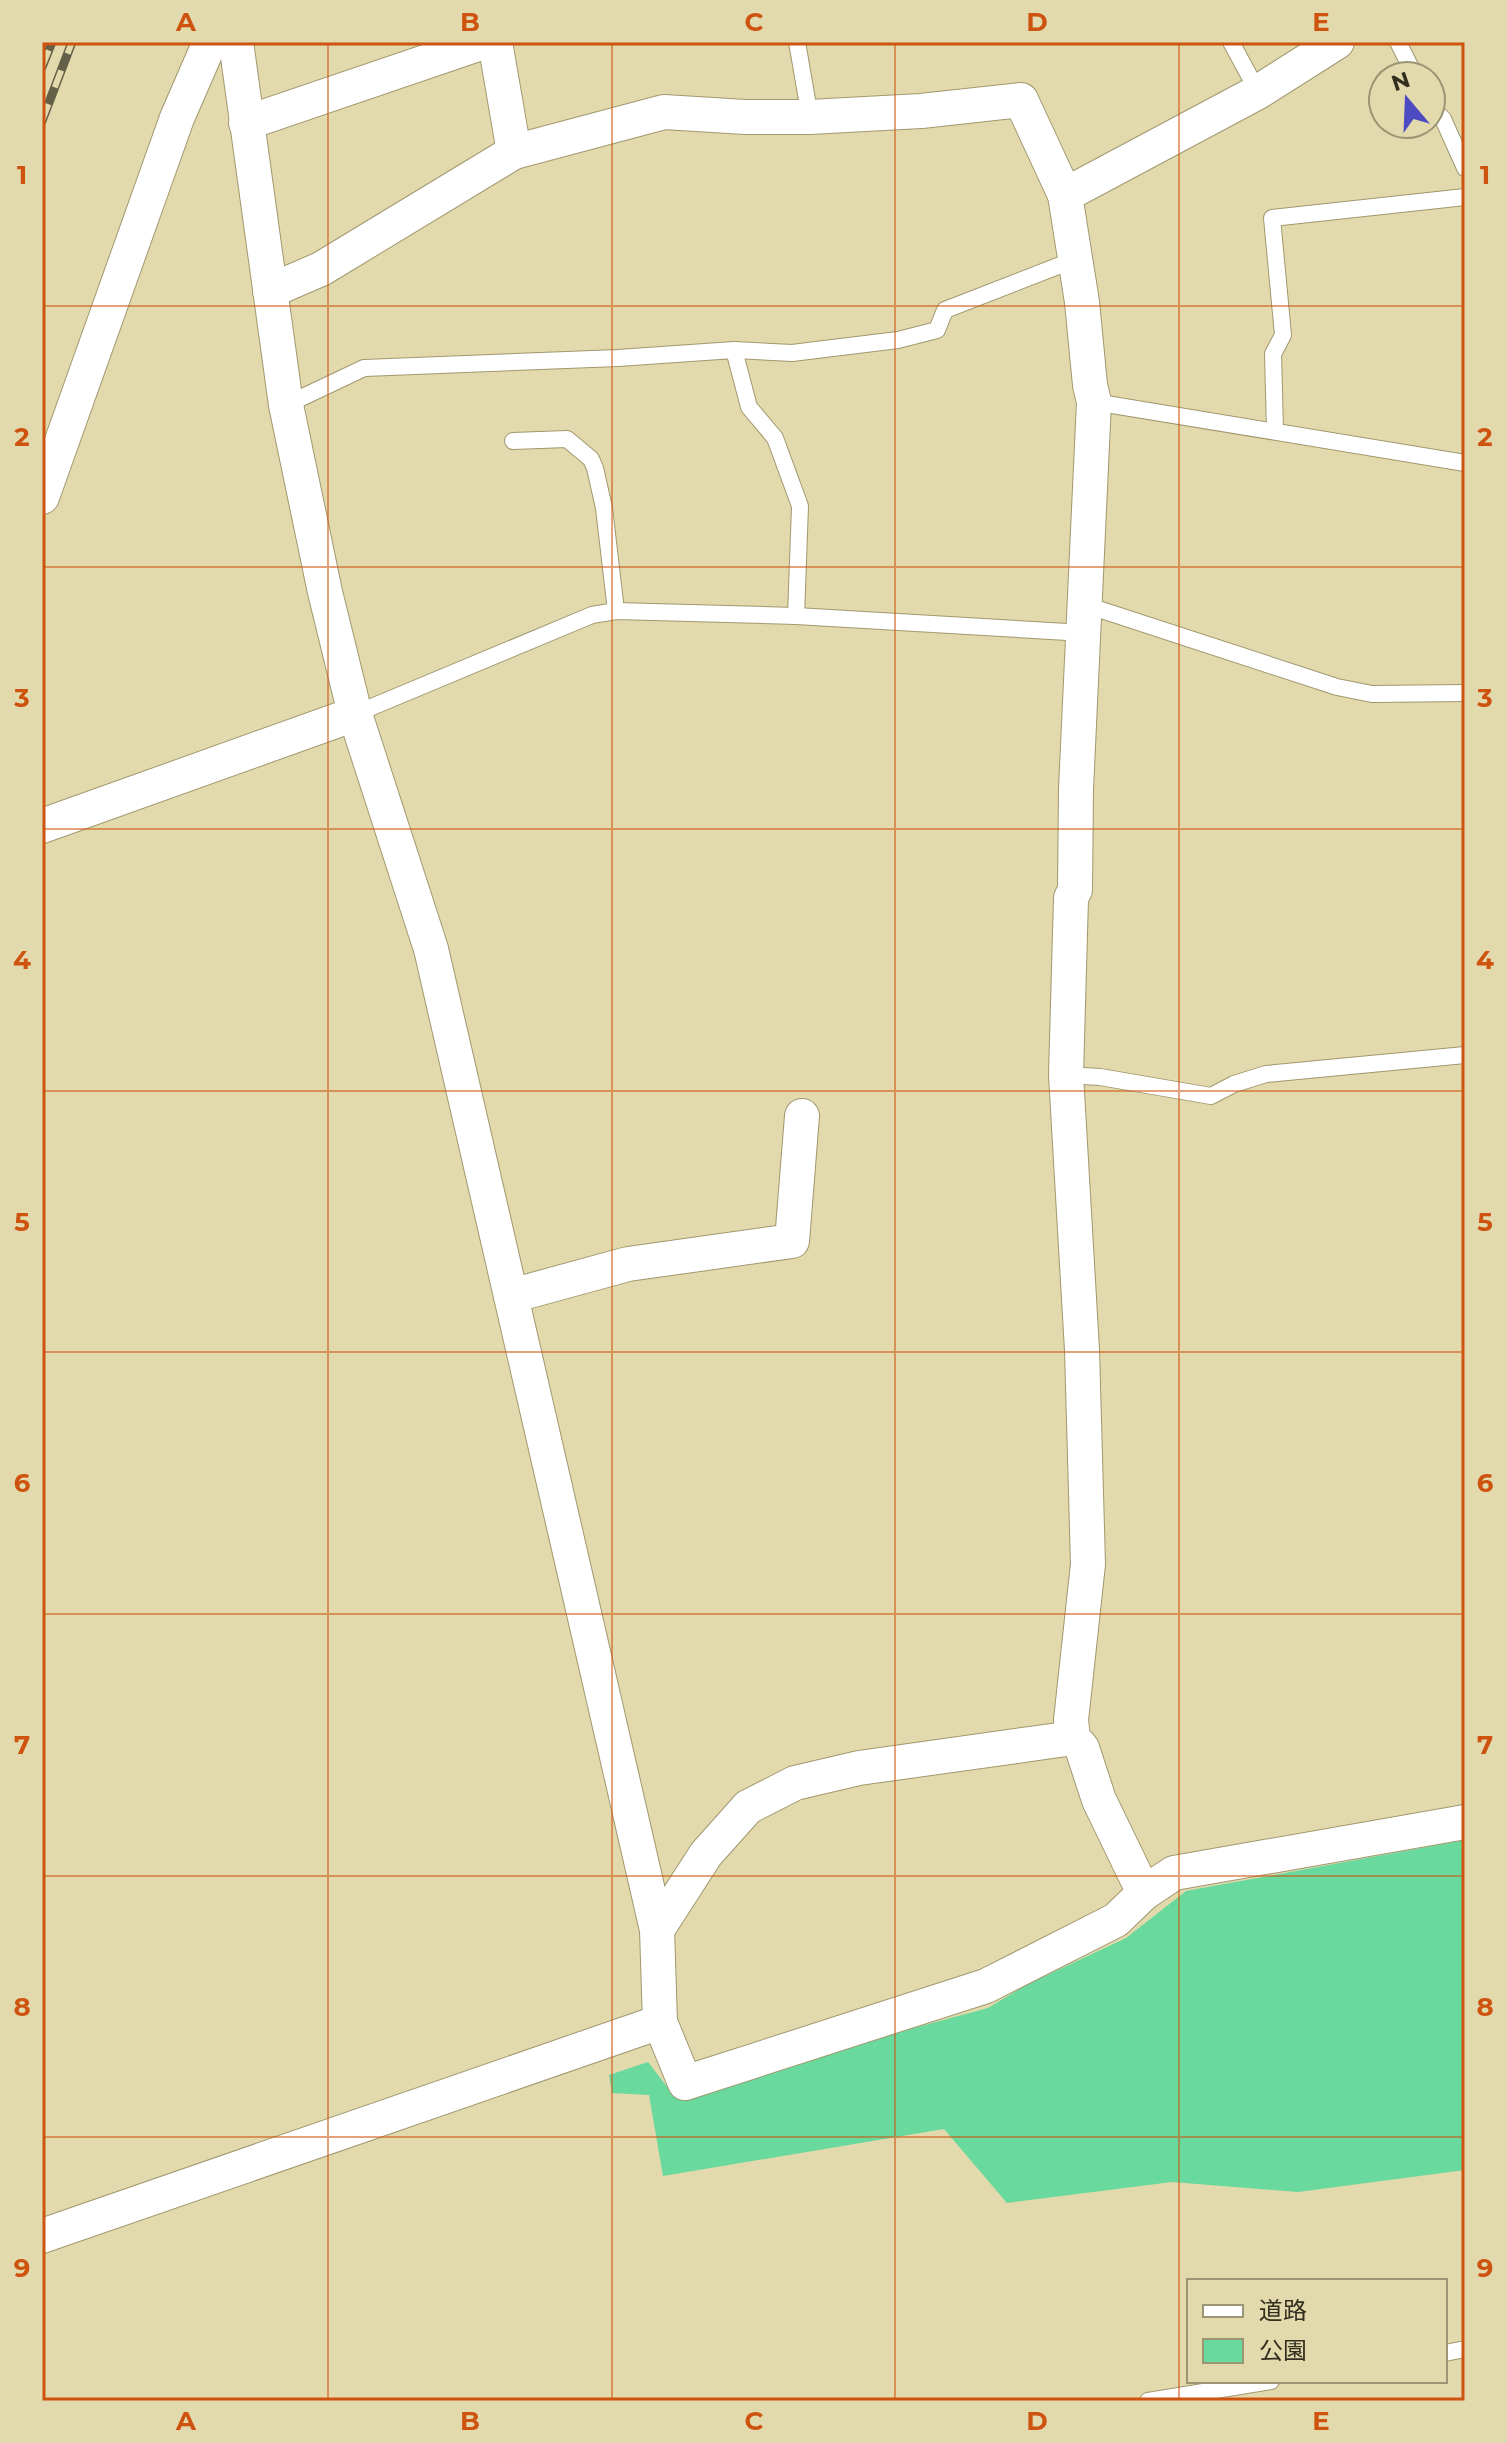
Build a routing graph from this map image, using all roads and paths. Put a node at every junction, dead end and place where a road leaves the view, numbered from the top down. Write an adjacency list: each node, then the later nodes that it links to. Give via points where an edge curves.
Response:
1 (210, 42): 26 (street, via 177,118)
2 (236, 42): 12 (street)
3 (484, 42): 12 (street)
4 (495, 42): 14 (street)
5 (797, 42): 11 (lane)
6 (1231, 42): 10 (lane)
7 (1337, 42): 10 (street)
8 (1398, 42): 9 (lane)
9 (1407, 60)
10 (1258, 92): 16 (street)
11 (810, 117): 14 (street, via 664,112); 16 (street, via 1021,100)
12 (246, 123): 19 (street)
13 (1447, 128): 15 (lane)
14 (514, 152): 19 (street, via 321,269)
15 (1465, 168)
16 (1065, 195): 18 (street)
17 (1465, 197): 23 (lane, via 1272,218 1283,335 1273,354)
18 (1076, 259): 20 (lane, via 945,310 937,330 792,353); 21 (street)
19 (270, 291): 22 (street)
20 (734, 350): 22 (lane, via 364,368); 28 (lane, via 749,407 775,438 800,506)
21 (1094, 402): 23 (lane); 29 (street)
22 (286, 405): 31 (street)
23 (1275, 430): 25 (lane)
24 (513, 441): 27 (lane, via 567,439 591,459 604,508)
25 (1465, 463)
26 (42, 497)
27 (616, 611): 28 (lane); 31 (lane, via 592,615)
28 (796, 616): 29 (lane)
29 (1085, 619): 30 (lane, via 1372,694); 34 (street)
30 (1465, 693)
31 (355, 714): 32 (street); 36 (street, via 431,949)
32 (42, 826)
33 (1465, 1055): 34 (lane, via 1266,1074 1211,1096)
34 (1066, 1075): 37 (street, via 1088,1564)
35 (802, 1116): 36 (street, via 792,1241 628,1264)
36 (511, 1296): 40 (street)
37 (1073, 1738): 39 (street, via 1082,1748 1099,1800); 40 (street, via 859,1768 795,1783 748,1807 706,1854)
38 (1465, 1822): 39 (street, via 1174,1873)
39 (1144, 1893): 41 (street, via 1116,1920 986,1986 685,2083)
40 (657, 1930): 41 (street)
41 (660, 2022): 42 (street)
42 (43, 2233)
43 (1259, 2383): 44 (lane)
44 (1148, 2401)

